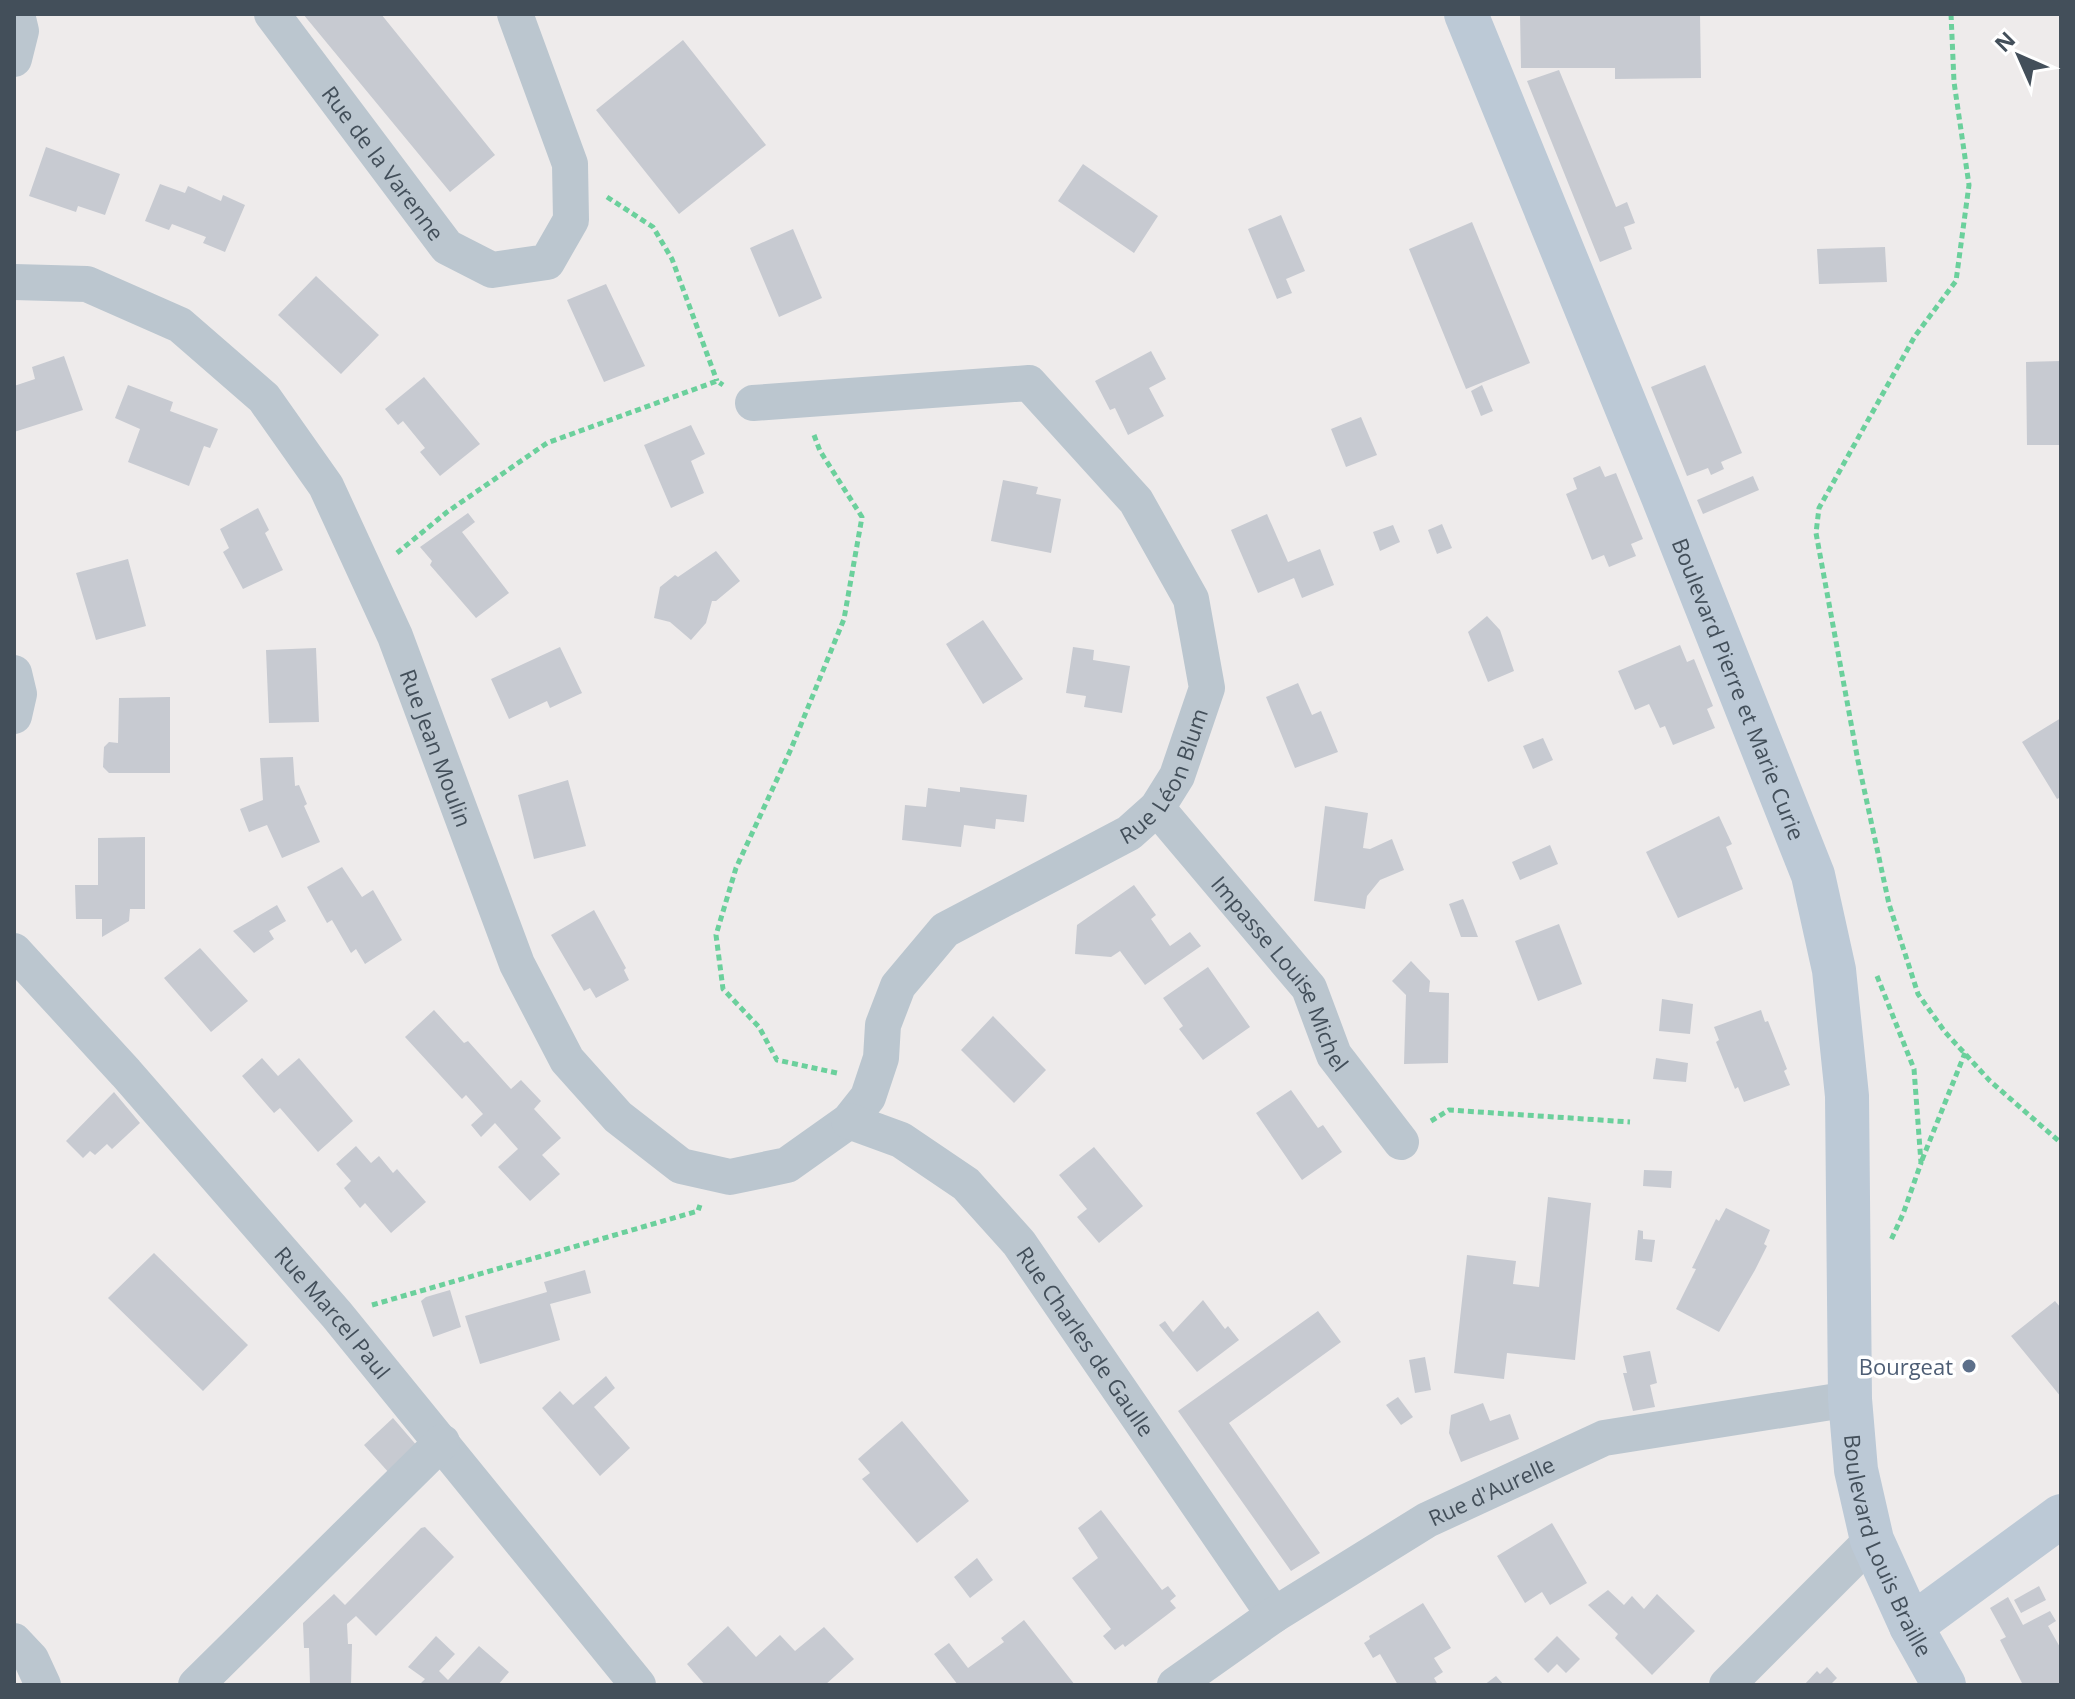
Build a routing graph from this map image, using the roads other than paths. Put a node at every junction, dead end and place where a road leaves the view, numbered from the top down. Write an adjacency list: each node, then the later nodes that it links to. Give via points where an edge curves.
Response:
1 (17, 14): 5 (street, via 21,31)
2 (272, 14): 3 (street, Rue de la Varenne, via 447,247 492,270 547,262 571,220 570,164)
3 (515, 14)
4 (1466, 14): 14 (main road, Boulevard Pierre et Marie Curie, via 1813,875 1834,970 1847,1096)
5 (14, 59)
6 (14, 282): 12 (street, Rue Jean Moulin, via 87,284 180,325 264,398 326,486 395,636 517,964 567,1060 618,1117 681,1166 730,1177 787,1165)
7 (753, 403): 10 (street, Rue Léon Blum, via 1029,383 1136,501 1191,599 1207,688 1177,776)
8 (14, 673): 9 (street, via 19,694)
9 (14, 716)
10 (1157, 808): 12 (street, Rue Léon Blum, via 1129,833 945,930 898,986 883,1025 881,1058 868,1097); 13 (street, Impasse Louise Michel, via 1309,988 1334,1055)
11 (14, 951): 15 (street, Rue Marcel Paul, via 337,1315)
12 (849, 1121): 18 (street, Rue Charles de Gaulle, via 901,1140 966,1184 1019,1243)
13 (1401, 1142)
14 (1850, 1399): 17 (main road, Boulevard Louis Braille, via 1856,1470); 18 (street, Rue d'Aurelle, via 1604,1438 1427,1520)
15 (442, 1442): 22 (street); 23 (street, Rue Marcel Paul)
16 (2061, 1516): 19 (main road)
17 (1872, 1540): 19 (main road, Boulevard Louis Braille); 25 (street)
18 (1274, 1615): 24 (street, Rue d'Aurelle)
19 (1911, 1626): 26 (main road, Boulevard Louis Braille)
20 (14, 1641): 21 (street, via 31,1659)
21 (43, 1685)
22 (196, 1685)
23 (638, 1685)
24 (1175, 1685)
25 (1727, 1685)
26 (1944, 1685)

